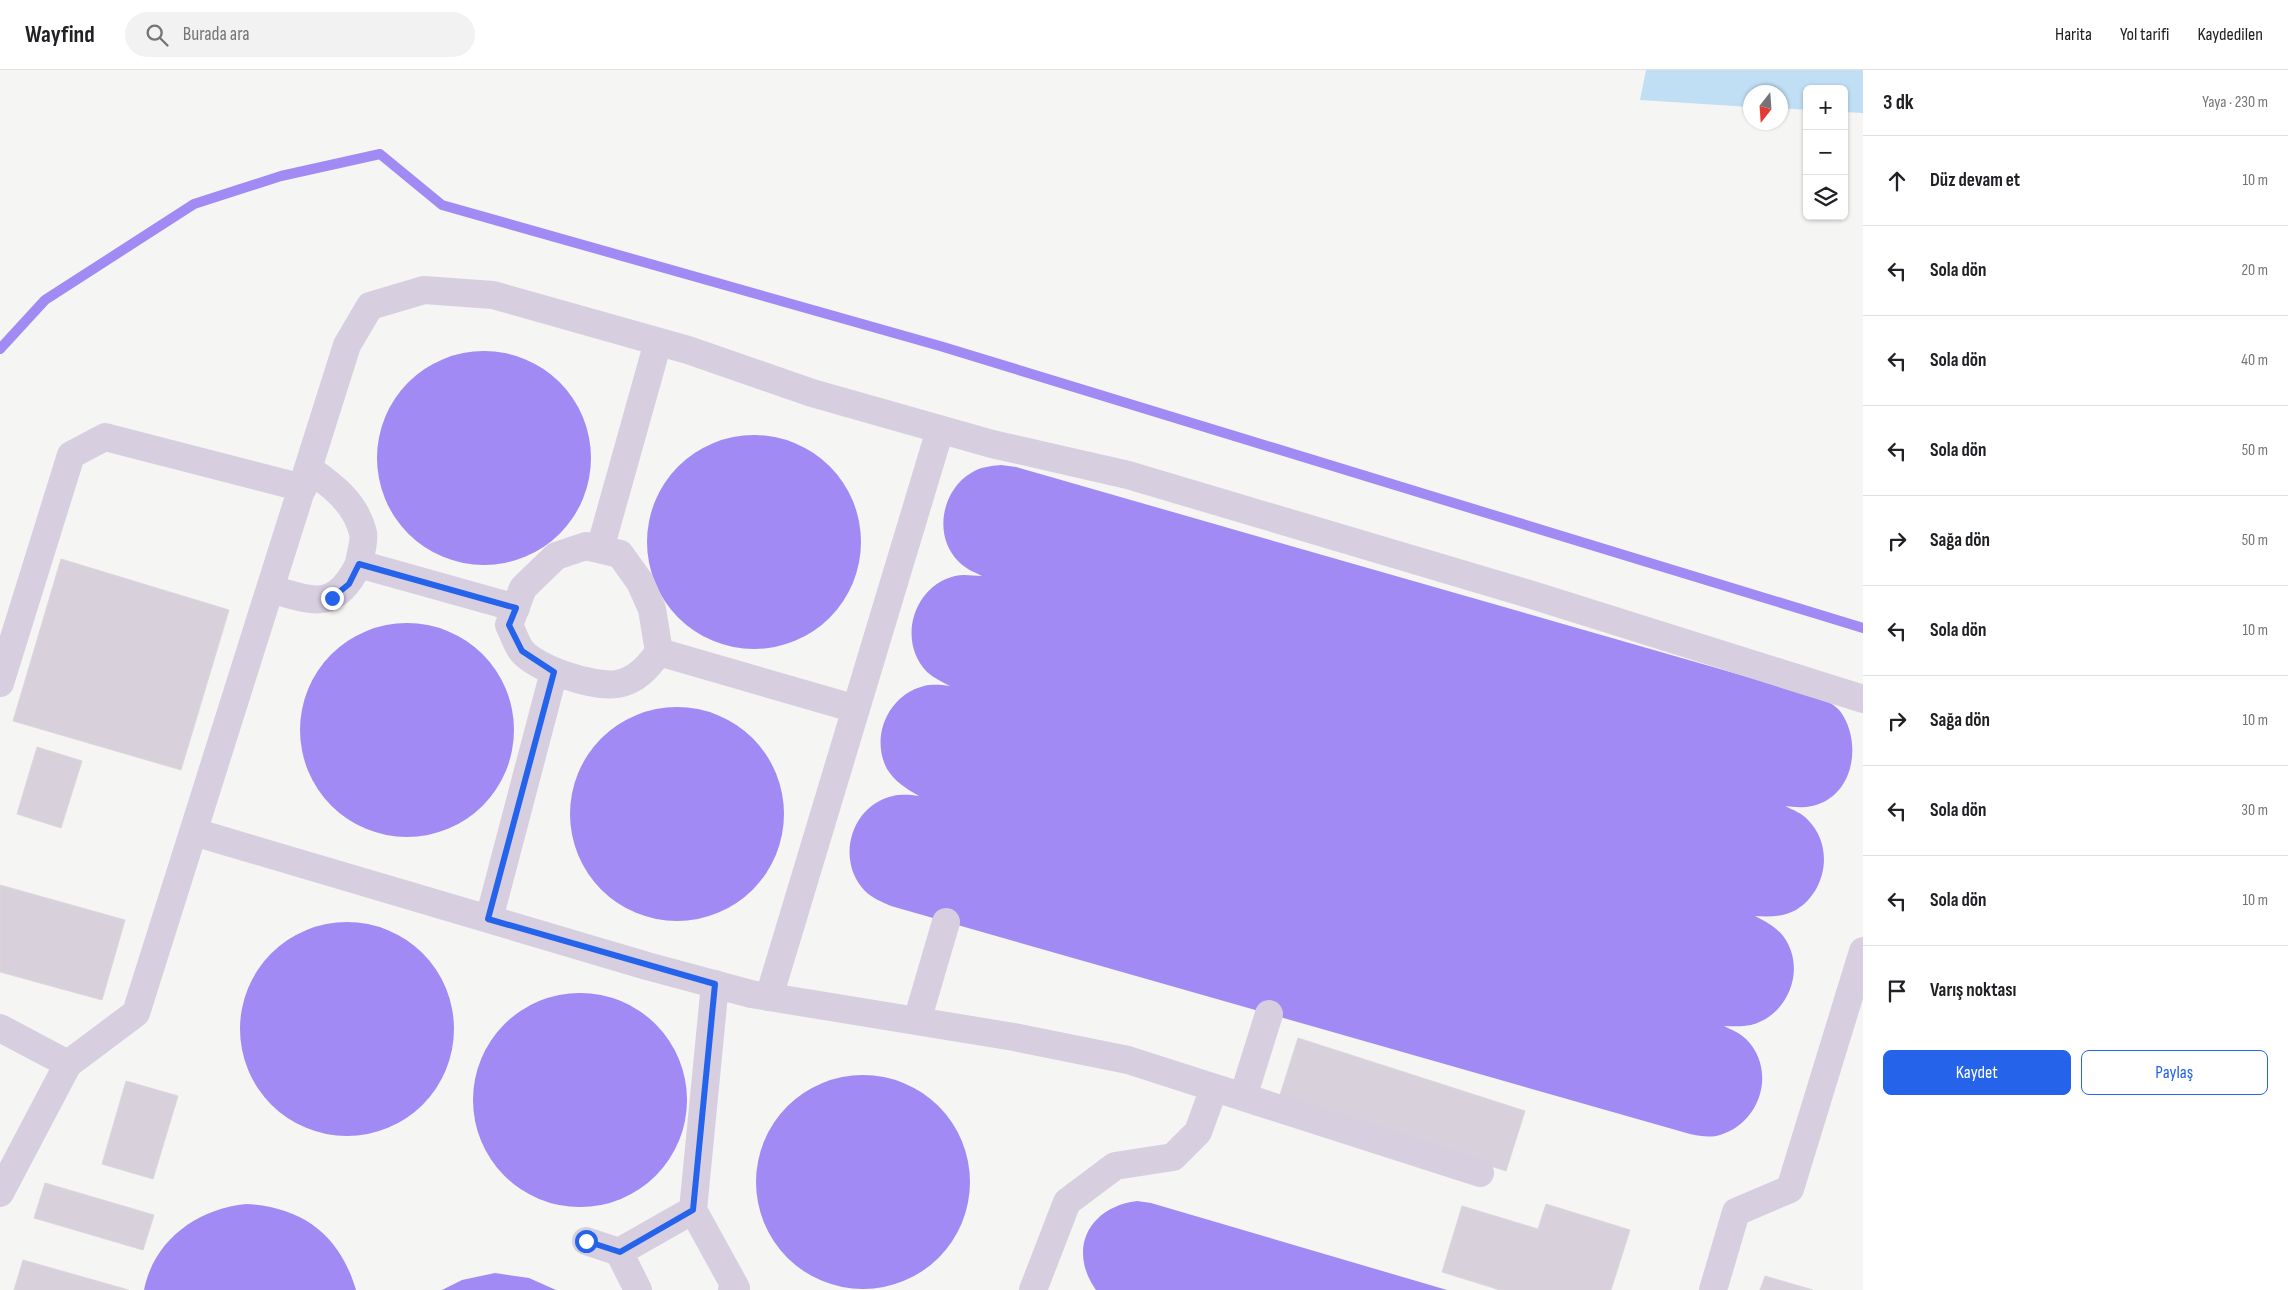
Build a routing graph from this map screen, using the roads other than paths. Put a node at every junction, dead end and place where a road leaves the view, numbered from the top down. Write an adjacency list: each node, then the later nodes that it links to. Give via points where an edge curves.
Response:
1 (658, 342): 2 (street, via 812,393); 3 (street, via 493,295 424,290 370,306 347,345); 4 (street)
2 (940, 430): 11 (street, via 1128,475 1529,594); 12 (street)
3 (306, 478): 5 (street, via 335,488 353,509 363,534); 6 (street); 10 (street, via 105,437 71,455)
4 (600, 550): 7 (street, via 586,546 556,556 523,588); 8 (street, via 620,554 640,582 652,609)
5 (359, 564): 6 (street, via 349,584 332,598 306,599); 7 (street)
6 (271, 589): 13 (street)
7 (516, 608): 9 (street, via 509,625 522,651)
8 (659, 652): 9 (street, via 644,672 617,684 582,681); 12 (street)
9 (554, 672): 14 (street)
10 (0, 683)
11 (1863, 700)
12 (856, 709): 18 (street)
13 (194, 832): 14 (street); 22 (street, via 136,1013)
14 (488, 919): 17 (street)
15 (946, 922): 20 (street)
16 (1863, 951): 33 (street, via 1790,1189 1736,1212)
17 (715, 984): 18 (street); 27 (street)
18 (769, 997): 20 (street)
19 (1269, 1014): 24 (street)
20 (917, 1021): 23 (street, via 1128,1060)
21 (0, 1028): 22 (street)
22 (68, 1064): 26 (street)
23 (1214, 1088): 24 (street); 32 (street, via 1198,1132 1173,1158 1115,1166 1066,1202)
24 (1243, 1097): 25 (street)
25 (1480, 1172)
26 (0, 1193)
27 (693, 1210): 29 (street); 30 (street)
28 (586, 1241): 29 (street)
29 (620, 1252): 31 (street)
30 (737, 1289)
31 (638, 1290)
32 (1033, 1290)
33 (1713, 1290)

